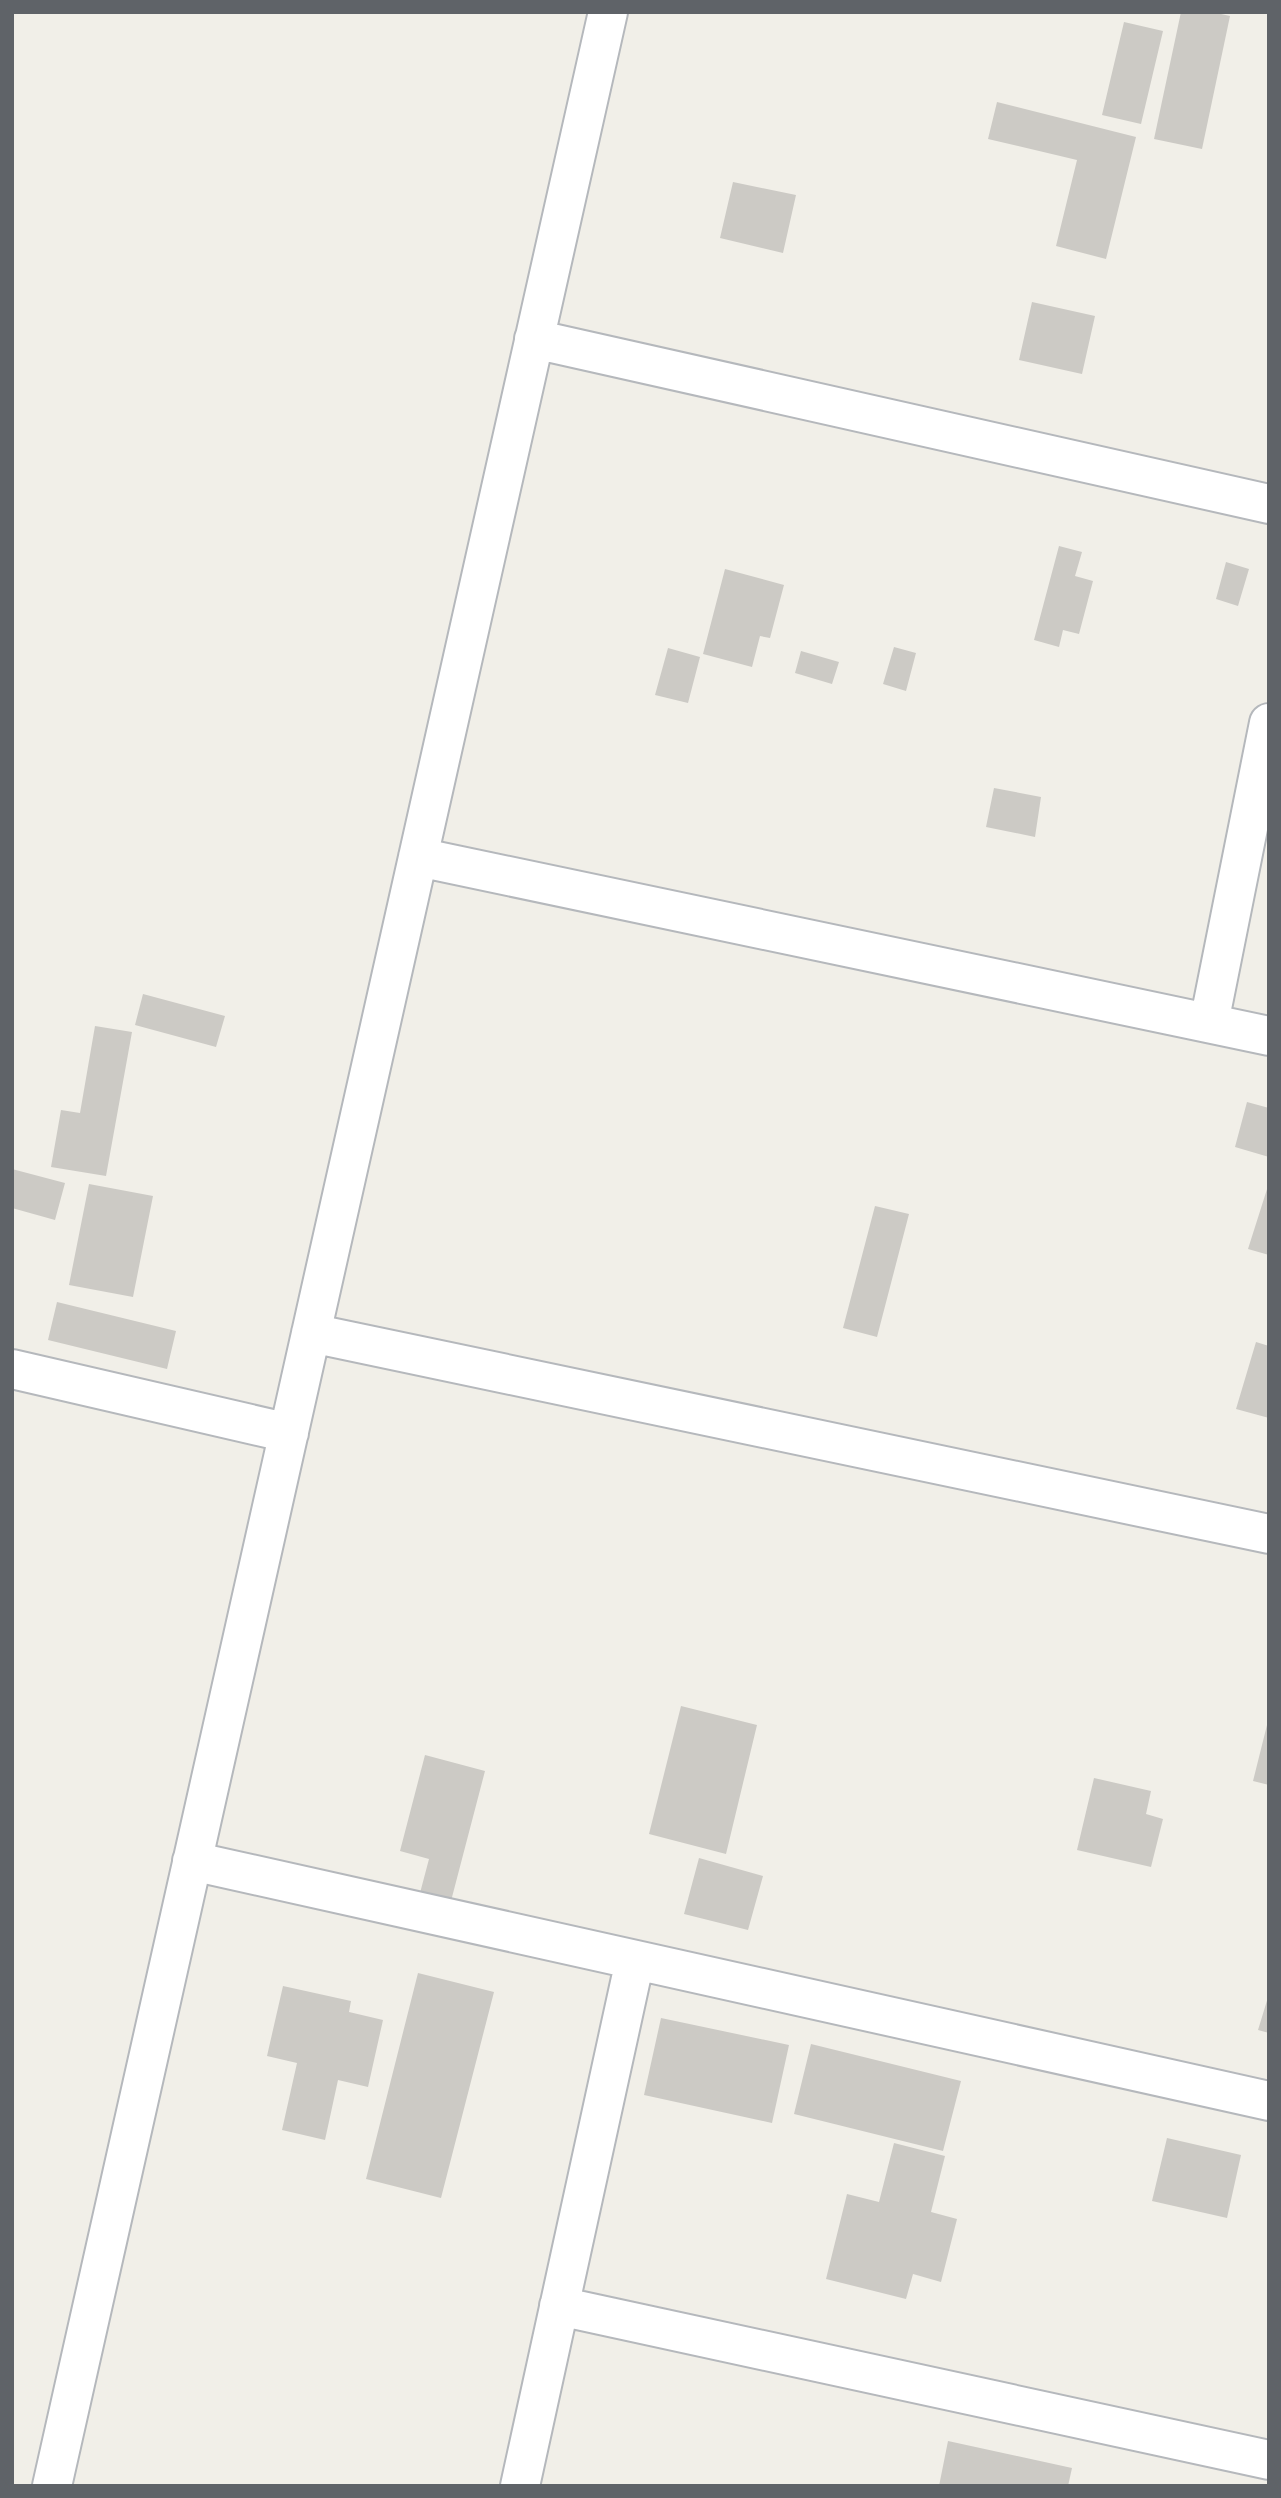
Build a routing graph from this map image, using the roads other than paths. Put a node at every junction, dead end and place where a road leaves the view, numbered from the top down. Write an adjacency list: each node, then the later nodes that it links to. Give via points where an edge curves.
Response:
1 (608, 12): 2 (street)
2 (534, 339): 3 (street); 5 (street)
3 (1269, 504)
4 (1269, 723): 6 (street)
5 (418, 857): 6 (street); 8 (street)
6 (1209, 1023): 7 (street)
7 (1269, 1036)
8 (311, 1333): 10 (street); 11 (street)
9 (12, 1369): 10 (street)
10 (289, 1433): 12 (street)
11 (1269, 1534)
12 (192, 1861): 13 (street); 17 (street)
13 (635, 1960): 14 (street); 15 (street)
14 (1269, 2101)
15 (559, 2306): 16 (street); 18 (street)
16 (1269, 2460)
17 (52, 2486)
18 (520, 2486)

